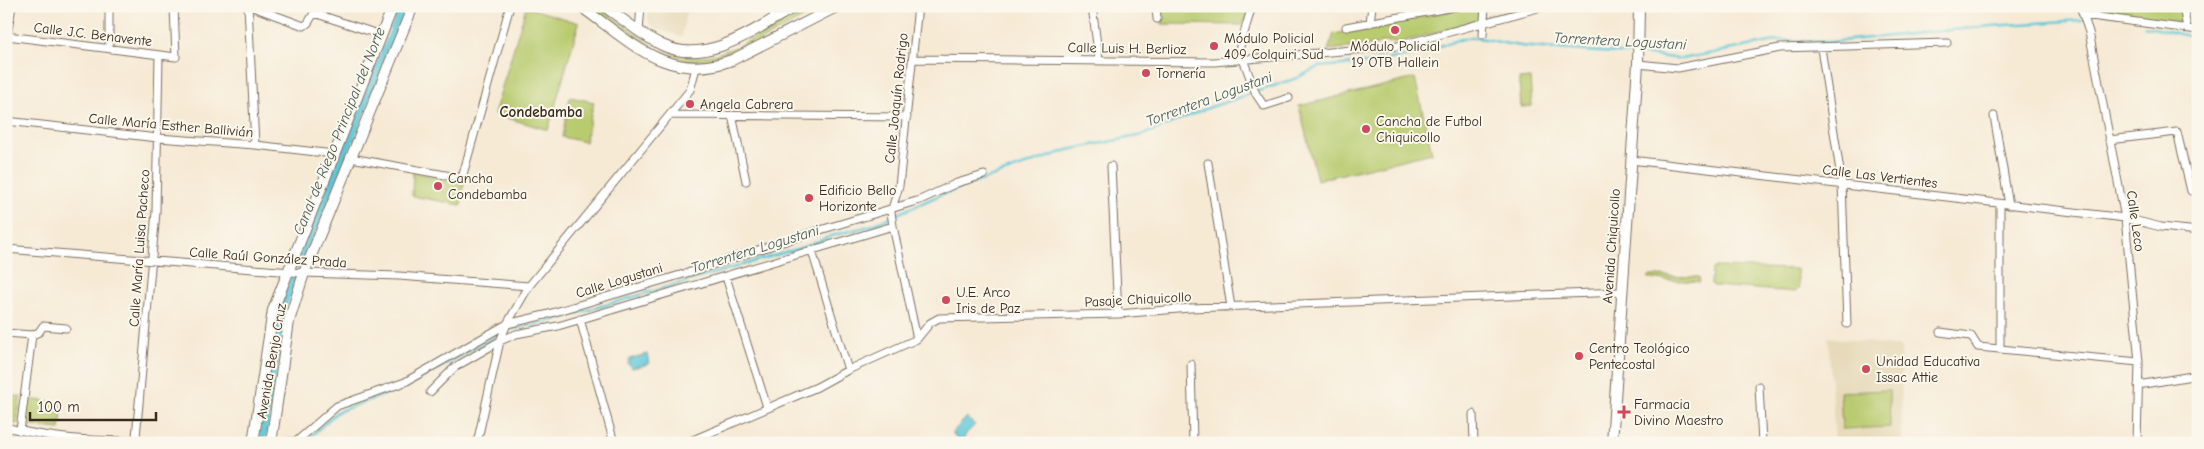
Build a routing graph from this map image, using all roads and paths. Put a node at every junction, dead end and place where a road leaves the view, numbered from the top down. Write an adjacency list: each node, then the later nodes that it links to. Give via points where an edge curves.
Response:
1 (109, 6): 37 (street)
2 (174, 6): 39 (street, Calle J.C. Benavente, via 176,57)
3 (249, 6): 33 (street, via 304,26 314,14); 53 (street)
4 (393, 6): 33 (main road, Avenida Benjo Cruz)
5 (413, 6): 55 (main road, Avenida Benjo Cruz)
6 (510, 6): 55 (street, via 462,178)
7 (580, 6): 44 (main road, via 640,51 670,64)
8 (604, 6): 32 (main road)
9 (641, 6): 32 (street)
10 (796, 6): 32 (main road, via 728,44 697,51 663,46)
11 (838, 6): 44 (main road, via 732,60 718,66)
12 (918, 6): 41 (street, Calle Joaquín Rodrigo)
13 (1092, 6): 42 (street)
14 (1156, 6): 26 (street)
15 (1237, 6): 16 (street)
16 (1252, 6): 43 (street)
17 (1372, 6): 28 (street)
18 (1459, 6): 28 (street)
19 (1485, 6): 27 (street)
20 (1545, 6): 27 (street, Calle Luis H. Berlioz)
21 (1639, 6): 40 (main road, Avenida Chiquicollo)
22 (2080, 6): 25 (street, Calle Leco)
23 (2183, 6): 30 (street)
24 (10, 10): 35 (street)
25 (2083, 15): 30 (street); 52 (street, Calle Leco)
26 (1157, 19)
27 (1483, 22): 34 (street); 43 (street, Calle Luis H. Berlioz, via 1398,46)
28 (1370, 23): 29 (street)
29 (1346, 27)
30 (2187, 28): 31 (street)
31 (2198, 30)
32 (639, 31)
33 (381, 35): 54 (main road, Avenida Benjo Cruz)
34 (1482, 35)
35 (7, 39): 37 (street, Calle J.C. Benavente)
36 (1948, 43): 38 (street)
37 (109, 48): 39 (street, Calle J.C. Benavente)
38 (1821, 48): 40 (street, via 1780,48 1678,68); 61 (street)
39 (160, 54): 51 (street, Calle María Luisa Pacheco)
40 (1638, 57): 56 (main road, Avenida Chiquicollo)
41 (913, 59): 42 (street, Calle Luis H. Berlioz); 49 (street, Calle Joaquín Rodrigo)
42 (1099, 60): 43 (street, Calle Luis H. Berlioz)
43 (1239, 60): 45 (street, via 1264,106)
44 (696, 68): 47 (street, via 690,90)
45 (1289, 98)
46 (732, 114): 47 (street); 49 (street); 60 (street)
47 (670, 115): 74 (street)
48 (1994, 116): 64 (street)
49 (907, 117): 65 (street, Calle Joaquín Rodrigo)
50 (6, 122): 51 (street, Calle María Esther Ballivián)
51 (158, 138): 53 (street, Calle María Esther Ballivián); 70 (street, Calle María Luisa Pacheco)
52 (2109, 140): 62 (street, via 2178,132); 66 (street, Calle Leco)
53 (255, 145): 54 (street, Calle María Esther Ballivián)
54 (334, 154): 71 (main road, Avenida Benjo Cruz)
55 (351, 158): 72 (main road, Avenida Benjo Cruz)
56 (1631, 160): 61 (street, Calle Las Vertientes); 75 (main road, Avenida Chiquicollo)
57 (1208, 163): 76 (street)
58 (1111, 166): 77 (street)
59 (984, 175): 65 (street, Calle Logustani, via 957,183)
60 (746, 181)
61 (1842, 184): 63 (street, Calle Las Vertientes); 80 (street)
62 (2191, 191)
63 (2000, 204): 64 (street, Calle Las Vertientes); 87 (street)
64 (2009, 205): 66 (street, Calle Las Vertientes)
65 (892, 216): 69 (street, Calle Logustani); 79 (street, Calle Logustani, via 545,316); 85 (street, Calle Joaquín Rodrigo)
66 (2125, 218): 67 (street, Calle Las Vertientes, via 2161,227); 88 (street, Calle Leco)
67 (2198, 231)
68 (6, 248): 70 (street, Calle Raúl González Prada)
69 (812, 251): 73 (street, Calle Logustani); 90 (street)
70 (153, 261): 71 (street, Calle Raúl González Prada); 98 (street, Calle María Luisa Pacheco, via 136,437 132,441 106,441)
71 (288, 272): 72 (street, Calle Raúl González Prada); 101 (main road, Avenida Benjo Cruz, via 273,310)
72 (304, 273): 74 (street, Calle Raúl González Prada, via 400,276); 102 (main road, Avenida Benjo Cruz, via 290,321)
73 (726, 276): 78 (street, Calle Logustani); 95 (street)
74 (529, 286): 79 (street)
75 (1622, 292): 76 (street, Pasaje Chiquicollo); 109 (main road, Avenida Chiquicollo)
76 (1231, 307): 77 (street, Pasaje Chiquicollo)
77 (1118, 314): 85 (street, Pasaje Chiquicollo, via 938,318)
78 (580, 319): 86 (street, Calle Logustani); 105 (street)
79 (507, 324): 86 (street); 103 (street, Calle Logustani, via 405,382 337,406 297,441)
80 (1847, 324)
81 (66, 328): 84 (street, via 43,326)
82 (6, 332): 84 (street)
83 (1940, 332): 87 (street, via 1971,336 1978,347)
84 (32, 335): 98 (street)
85 (917, 338): 90 (street, Pasaje Chiquicollo)
86 (500, 340): 94 (street, Calle Logustani, via 454,367); 104 (street)
87 (2000, 348): 88 (street)
88 (2139, 362): 92 (street, Calle Leco)
89 (1191, 364): 107 (street)
90 (848, 370): 95 (street, Pasaje Chiquicollo, via 817,388)
91 (2198, 375): 92 (street)
92 (2138, 385): 111 (street, Calle Leco)
93 (1759, 386): 110 (street)
94 (430, 392)
95 (767, 407): 106 (street, Pasaje Chiquicollo)
96 (1473, 414): 108 (street)
97 (6, 427): 98 (street)
98 (20, 431)
99 (6, 438): 100 (street)
100 (24, 443)
101 (253, 443)
102 (271, 443)
103 (279, 443)
104 (477, 443)
105 (614, 443)
106 (686, 443)
107 (1193, 443)
108 (1474, 443)
109 (1612, 443)
110 (1762, 443)
111 (2137, 443)

